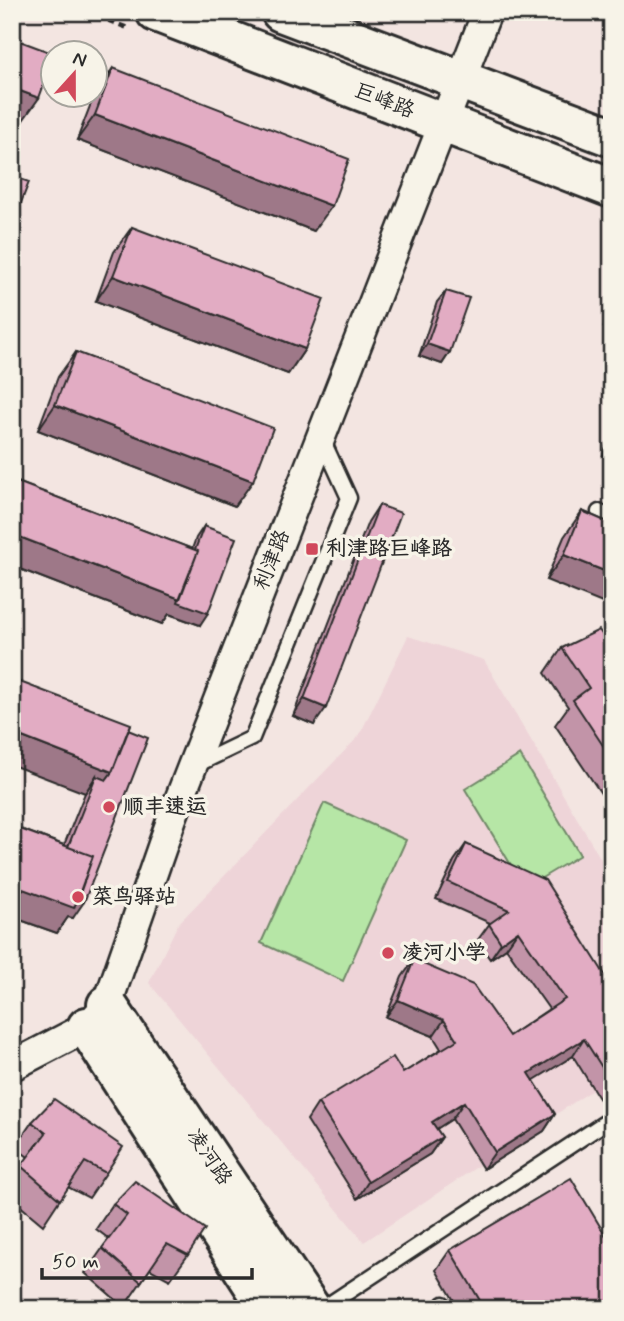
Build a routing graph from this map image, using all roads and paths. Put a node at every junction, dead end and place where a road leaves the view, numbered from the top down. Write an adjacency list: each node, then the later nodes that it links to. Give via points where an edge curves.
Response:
1 (156, 12): 5 (main road, 巨峰路)
2 (281, 12): 4 (main road)
3 (487, 12): 4 (street, 利津路)
4 (461, 78): 5 (street, 利津路); 6 (main road)
5 (444, 124): 7 (main road, 巨峰路); 8 (street, 利津路)
6 (612, 137)
7 (612, 188)
8 (321, 437): 9 (street, 利津路); 9 (lane, via 349,498 252,738)
9 (191, 768): 10 (street, 利津路)
10 (97, 1016): 11 (street); 13 (main road, 凌河路); 14 (main road, 凌河路)
11 (12, 1066)
12 (612, 1118): 15 (lane)
13 (269, 1309)
14 (311, 1309)
15 (322, 1309)

